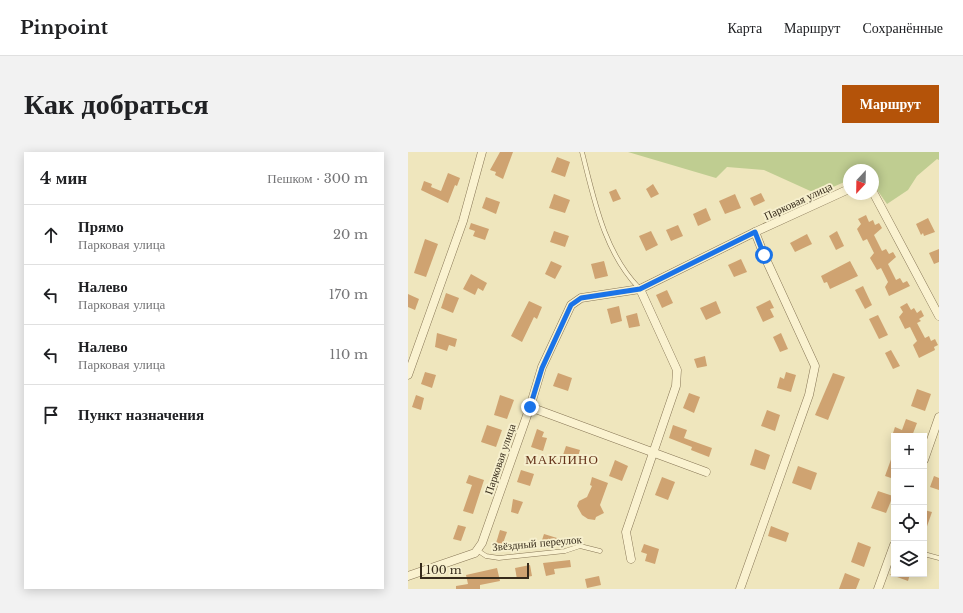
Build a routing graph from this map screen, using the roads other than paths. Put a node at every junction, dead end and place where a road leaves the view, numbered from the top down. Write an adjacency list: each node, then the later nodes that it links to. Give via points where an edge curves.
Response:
1 (482, 152): 8 (street, via 462,221)
2 (582, 152): 6 (lane, via 603,231 629,278)
3 (843, 192): 5 (street, Парковая улица)
4 (877, 200): 7 (street)
5 (755, 232): 6 (street, Парковая улица); 21 (street, Парковая улица, via 815,366 809,395)
6 (640, 289): 9 (street, Парковая улица, via 581,298 571,305 542,368); 12 (street, via 677,370 676,386)
7 (939, 316)
8 (408, 375)
9 (530, 407): 12 (street); 14 (street, Парковая улица, via 482,543)
10 (939, 417): 11 (street)
11 (927, 451)
12 (652, 453): 13 (street); 19 (street, via 626,532)
13 (706, 472)
14 (477, 550): 15 (lane, Звёздный переулок, via 486,556 499,558 565,551 580,546); 20 (street, via 475,553)
15 (600, 551)
16 (891, 553): 22 (street)
17 (927, 555): 18 (lane)
18 (939, 558)
19 (631, 559)
20 (408, 576)
21 (740, 589)
22 (878, 589)

